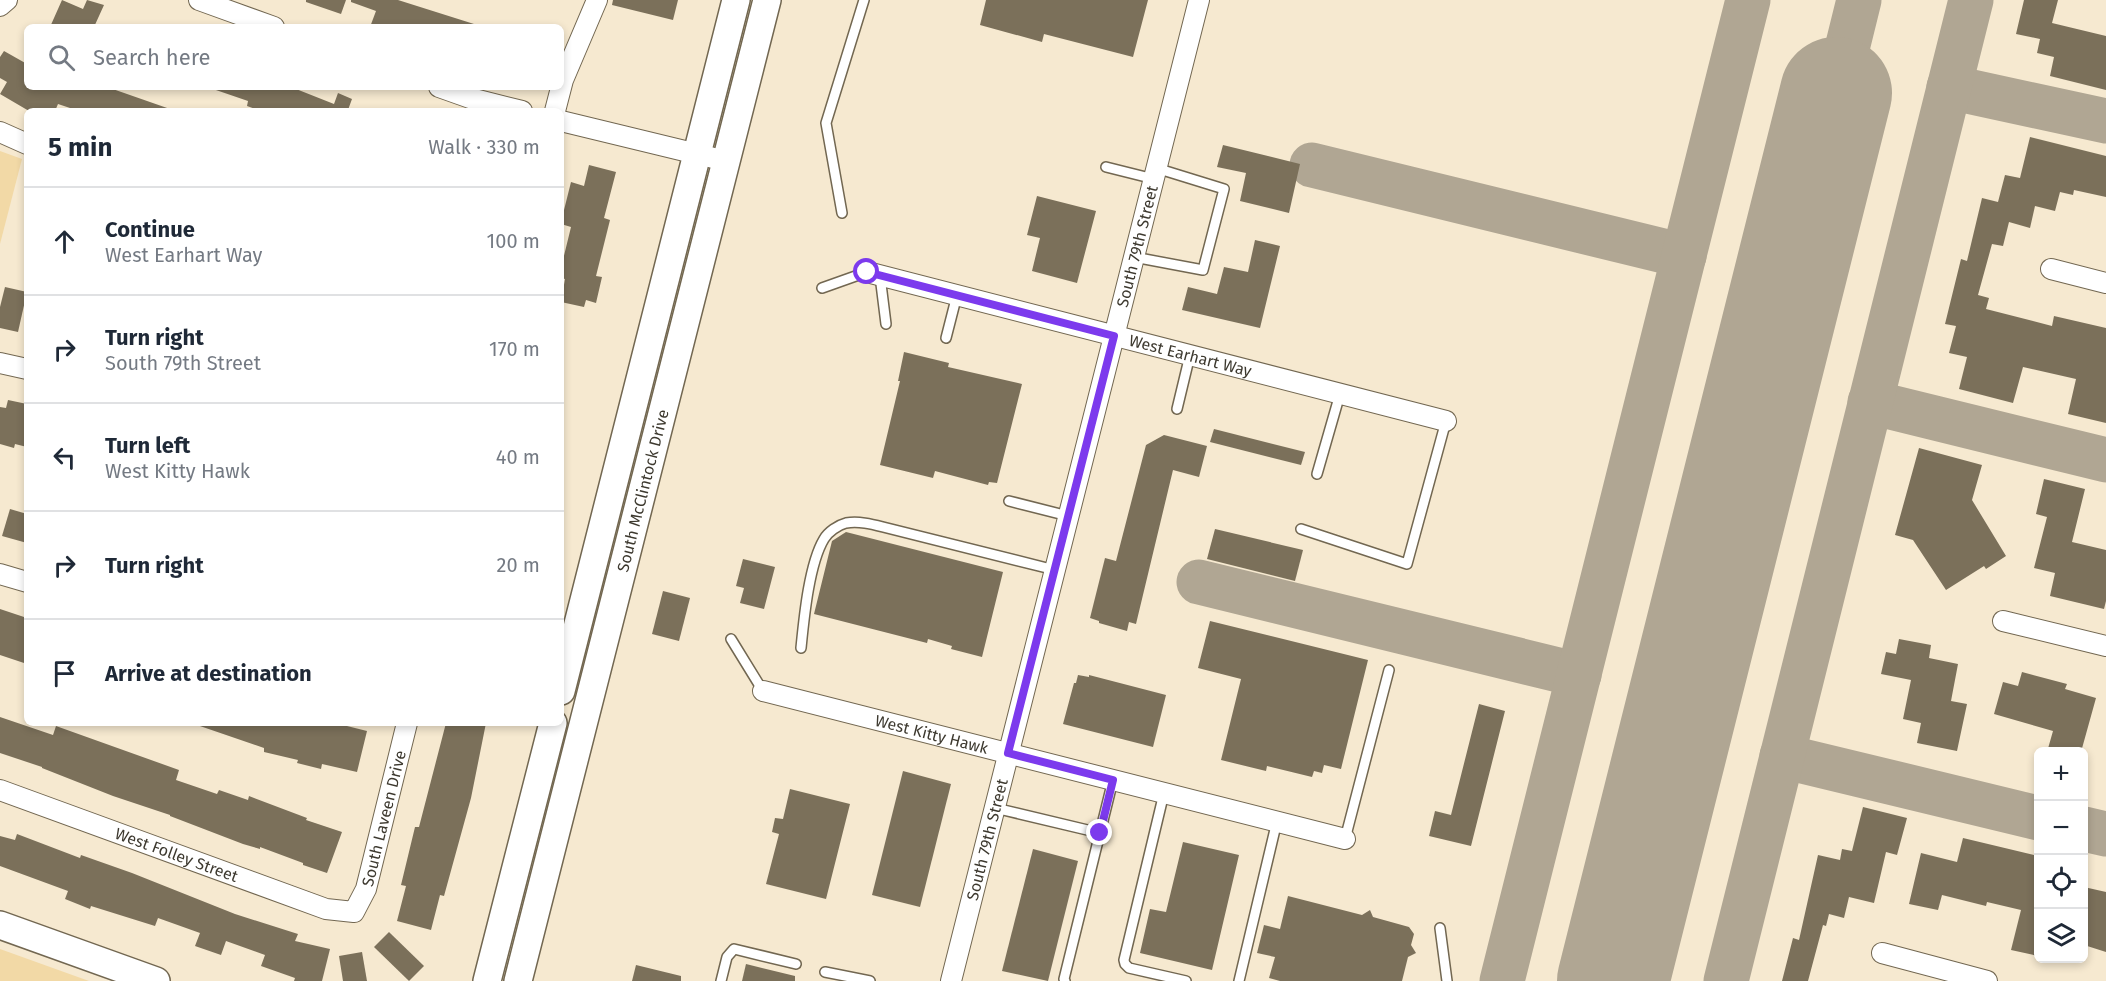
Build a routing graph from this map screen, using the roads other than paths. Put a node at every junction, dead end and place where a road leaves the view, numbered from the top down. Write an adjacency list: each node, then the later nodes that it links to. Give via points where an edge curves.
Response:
1 (7, 0): 8 (street)
2 (199, 0): 9 (street)
3 (597, 0): 10 (street)
4 (736, 0): 18 (main road, South McClintock Drive)
5 (767, 0): 19 (main road, South McClintock Drive)
6 (864, 0): 22 (lane, via 826,123)
7 (1199, 0): 21 (street, South 79th Street)
8 (0, 6)
9 (266, 24)
10 (564, 80)
11 (447, 90): 13 (street)
12 (561, 90): 14 (street)
13 (510, 108)
14 (556, 108)
15 (564, 122): 18 (street)
16 (0, 132): 17 (street)
17 (24, 143)
18 (697, 154): 19 (street); 50 (main road, South McClintock Drive)
19 (726, 161): 70 (main road, South McClintock Drive)
20 (1106, 167): 21 (lane)
21 (1155, 174): 23 (street, South 79th Street); 23 (lane, via 1224,189 1203,270)
22 (842, 213)
23 (1134, 257): 30 (street, South 79th Street)
24 (2051, 269): 26 (street)
25 (874, 274): 27 (lane); 28 (street, West Earhart Way); 29 (lane)
26 (2106, 283)
27 (822, 288)
28 (957, 295): 30 (street, West Earhart Way); 31 (lane)
29 (886, 324)
30 (1114, 336): 32 (street, West Earhart Way); 40 (street, South 79th Street)
31 (946, 338)
32 (1190, 355): 35 (street, West Earhart Way); 36 (lane)
33 (0, 363): 34 (street)
34 (24, 368)
35 (1340, 394): 37 (street, West Earhart Way); 38 (lane)
36 (1177, 409)
37 (1446, 421): 41 (lane, via 1407,564)
38 (1317, 474)
39 (1009, 501): 40 (lane)
40 (1068, 516): 42 (street, South 79th Street)
41 (1301, 529)
42 (1055, 570): 48 (lane, via 883,526 845,524 832,530 818,554 804,611); 54 (street, South 79th Street)
43 (0, 574): 44 (street)
44 (24, 581)
45 (2003, 621): 47 (street)
46 (731, 639): 51 (lane)
47 (2106, 646)
48 (801, 648)
49 (1389, 670): 61 (lane)
50 (564, 680)
51 (763, 691): 54 (street, West Kitty Hawk)
52 (406, 726): 62 (street, South Laveen Drive, via 366,889)
53 (552, 726): 69 (main road)
54 (1008, 753): 55 (street, West Kitty Hawk); 58 (street, South 79th Street)
55 (1113, 780): 57 (street, West Kitty Hawk); 60 (lane)
56 (0, 790): 62 (street, West Folley Street, via 326,909)
57 (1164, 793): 59 (street, West Kitty Hawk); 75 (lane, via 1124,960 1129,968)
58 (995, 808): 60 (lane); 73 (street, South 79th Street)
59 (1277, 821): 61 (street, West Kitty Hawk); 76 (lane)
60 (1100, 833): 74 (lane)
61 (1345, 838)
62 (354, 912)
63 (0, 925): 68 (main road)
64 (1440, 928): 77 (lane)
65 (1882, 953): 78 (street)
66 (796, 964): 71 (lane, via 734,949 727,957)
67 (825, 972): 72 (lane)
68 (156, 981)
69 (487, 981)
70 (518, 981)
71 (721, 981)
72 (870, 981)
73 (951, 981)
74 (1065, 981)
75 (1185, 981)
76 (1239, 981)
77 (1447, 981)
78 (1988, 981)

